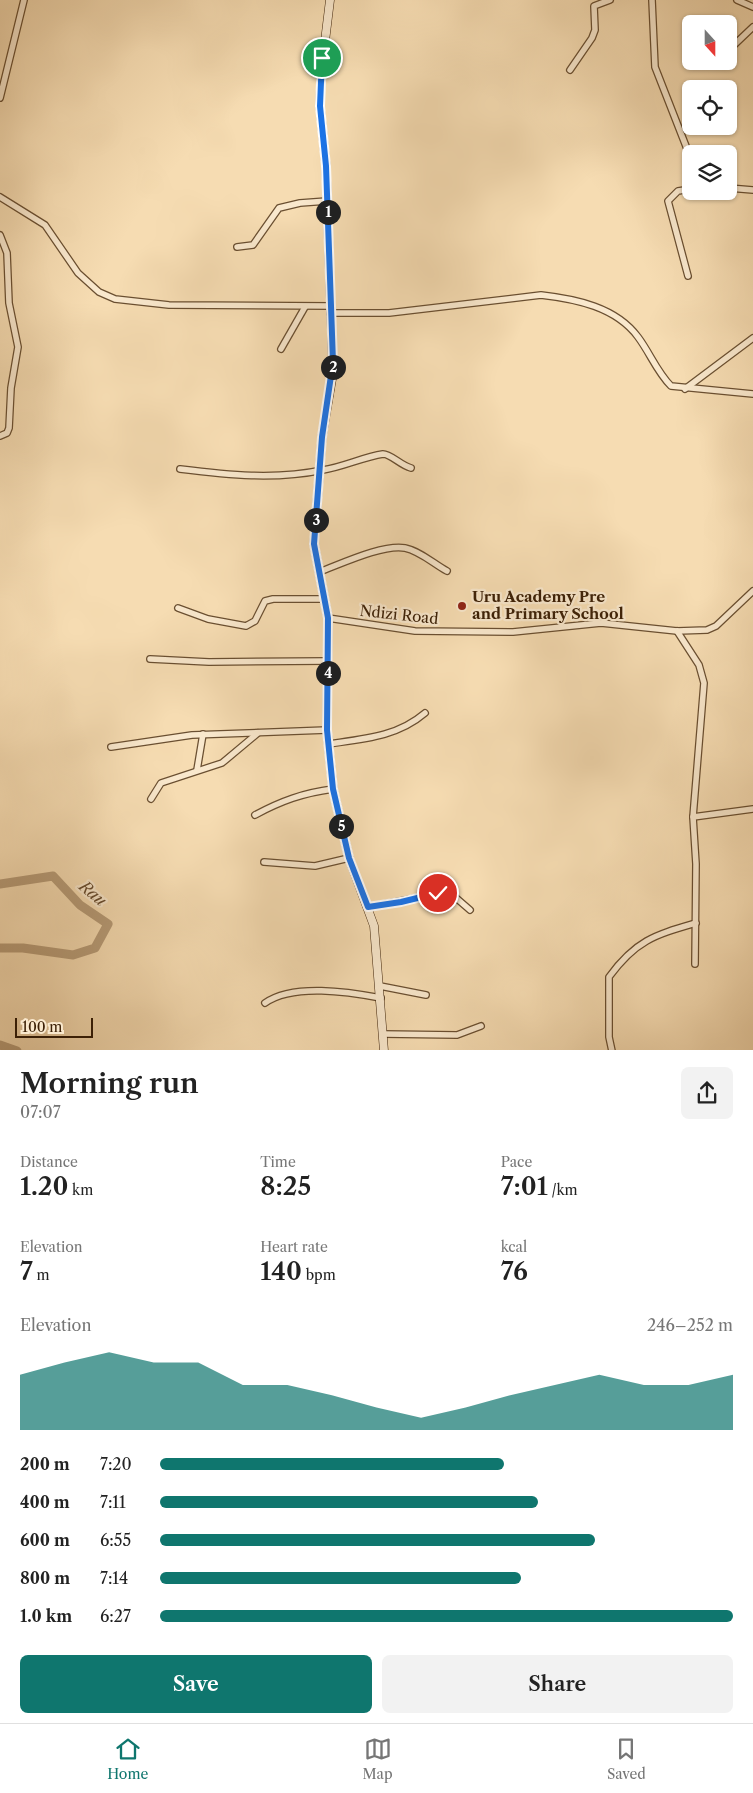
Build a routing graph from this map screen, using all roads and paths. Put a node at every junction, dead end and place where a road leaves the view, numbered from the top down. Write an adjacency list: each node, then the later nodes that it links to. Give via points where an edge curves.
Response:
1 (24, 0): 10 (street)
2 (330, 0): 16 (street, via 320,74)
3 (610, 0): 9 (street, via 594,6 595,30)
4 (652, 0): 11 (street, via 655,67)
5 (737, 0): 6 (street)
6 (753, 8)
7 (753, 27): 8 (street)
8 (738, 41)
9 (570, 70)
10 (0, 98)
11 (686, 145)
12 (737, 189): 14 (street)
13 (682, 190): 19 (street, via 668,201)
14 (753, 190)
15 (0, 197): 20 (street, via 45,225 78,273 99,292 114,299 169,305)
16 (327, 201): 18 (street, via 279,208 253,245); 21 (street)
17 (0, 235): 26 (street, via 7,253 9,303 18,349 11,388 9,428)
18 (237, 247)
19 (688, 276)
20 (305, 307): 21 (street); 23 (street)
21 (330, 309): 24 (street, via 389,312 541,296 562,298 604,310 627,324 666,382); 29 (street, via 333,373)
22 (753, 338): 24 (street)
23 (281, 349)
24 (685, 389): 25 (street)
25 (753, 394)
26 (0, 436)
27 (411, 468): 29 (street, via 383,454)
28 (180, 469): 29 (street, via 250,476)
29 (320, 471): 31 (street, via 314,544)
30 (447, 571): 31 (street, via 414,552 398,548 375,552)
31 (319, 572): 33 (street)
32 (753, 591): 36 (street, Ndizi Road, via 716,626 707,630)
33 (323, 599): 34 (street, via 265,602 255,620 246,626 208,619); 35 (street)
34 (178, 608)
35 (328, 618): 36 (street, Ndizi Road, via 415,631 514,632 593,623); 38 (street)
36 (677, 630): 50 (street, via 699,665 704,683)
37 (150, 659): 38 (street)
38 (328, 661): 40 (street)
39 (425, 713): 43 (street, via 400,730)
40 (327, 730): 41 (street); 43 (street)
41 (258, 732): 42 (street); 45 (street, via 222,763)
42 (203, 734): 44 (street); 45 (street)
43 (328, 744): 46 (street)
44 (111, 747)
45 (197, 770): 47 (street, via 161,783)
46 (333, 789): 49 (street, via 299,795); 51 (street)
47 (151, 799)
48 (753, 809): 50 (street)
49 (255, 815)
50 (693, 817): 55 (street)
51 (349, 858): 52 (street, via 316,866); 53 (street)
52 (264, 862)
53 (368, 907): 54 (street, via 443,893 455,897); 57 (street, via 378,955)
54 (470, 910)
55 (696, 924): 56 (street); 64 (street, via 645,940 609,977 608,1028)
56 (695, 964)
57 (380, 986): 58 (street); 59 (street)
58 (426, 994)
59 (381, 998): 60 (street, via 336,991 305,992 276,997); 62 (street)
60 (265, 1003)
61 (481, 1026): 62 (street, via 457,1035)
62 (383, 1034): 63 (street)
63 (384, 1050)
64 (612, 1050)

